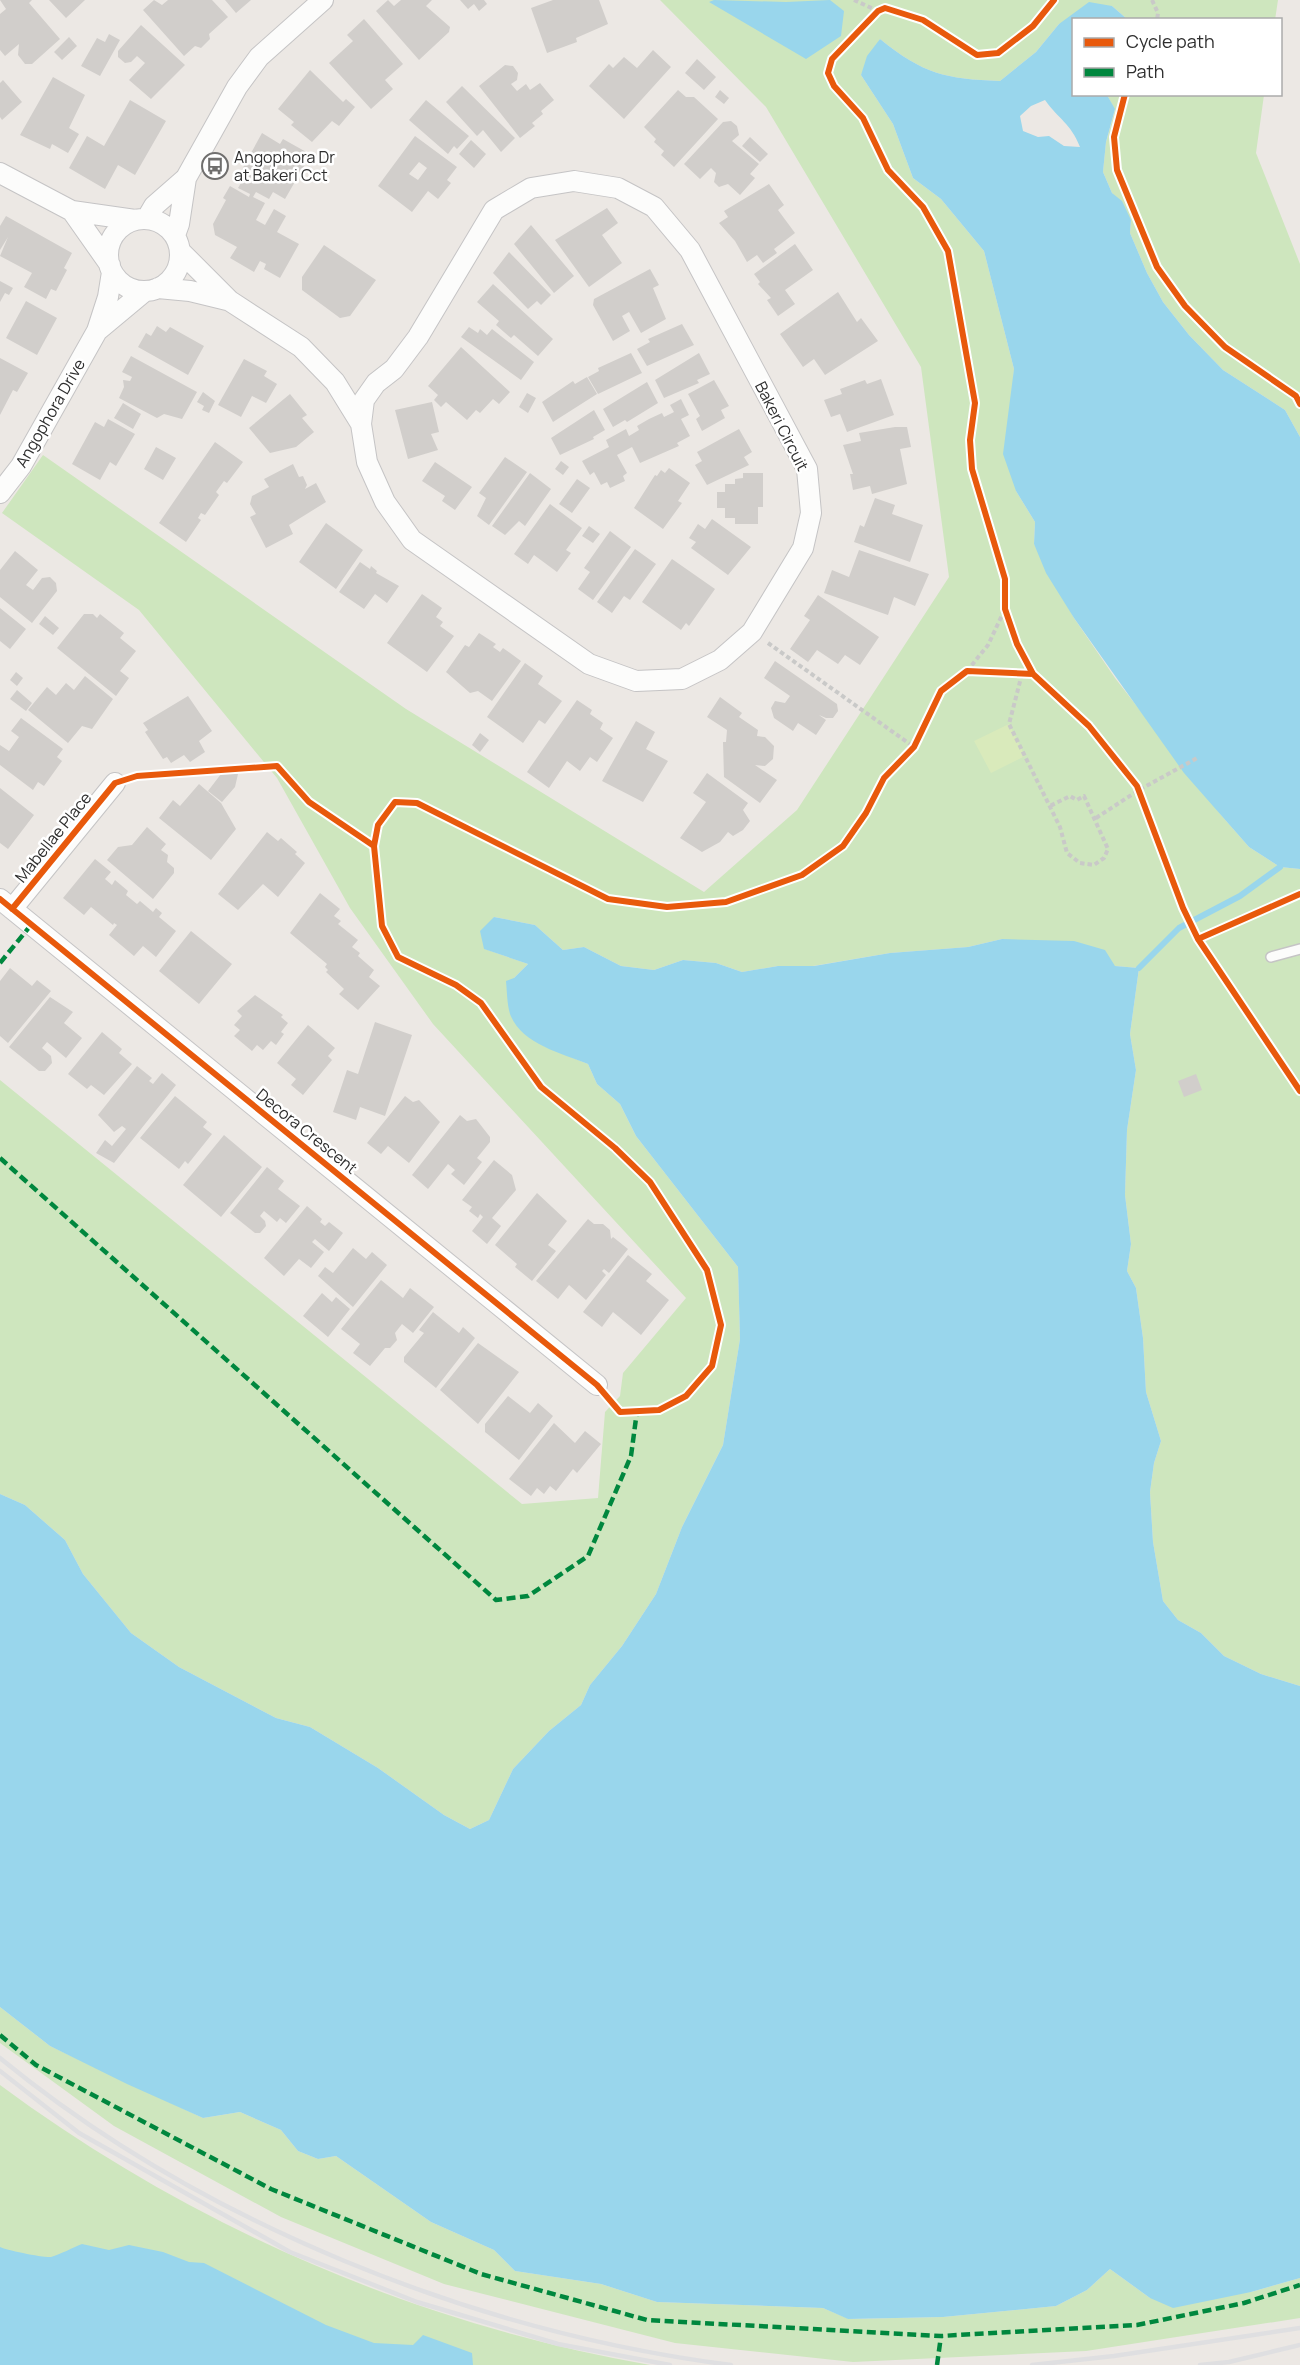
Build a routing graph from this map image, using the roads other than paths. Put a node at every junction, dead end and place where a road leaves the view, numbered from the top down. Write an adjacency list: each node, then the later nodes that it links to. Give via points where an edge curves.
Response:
1 (323, 0): 3 (street, via 254,65 237,87)
2 (0, 173): 4 (street)
3 (186, 178): 5 (street); 6 (street)
4 (72, 211): 5 (street); 7 (street)
5 (141, 219): 6 (street, via 166,226); 7 (street, via 119,229 112,239 108,253)
6 (177, 243): 8 (street, via 176,273); 9 (street, Bakeri Circuit)
7 (111, 268): 8 (street, via 131,288); 10 (street, Angophora Drive)
8 (151, 290): 9 (street, Bakeri Circuit, via 190,291); 10 (street, Angophora Drive)
9 (230, 301): 11 (street, Bakeri Circuit, via 301,347 335,382)
10 (98, 331): 12 (street, Angophora Drive, via 21,466)
11 (361, 424): 11 (street, Bakeri Circuit, via 364,400 418,337 494,210 531,188 574,181 618,188 654,207 690,250 807,469 811,513 803,548 752,632 720,660 682,679 636,681 589,664 412,540 385,502 367,462)
12 (0, 493)
13 (115, 783): 14 (street, Mabellae Place)
14 (6, 904): 17 (street, Decora Crescent)
15 (1300, 949): 16 (lane)
16 (1271, 957)
17 (597, 1385)

